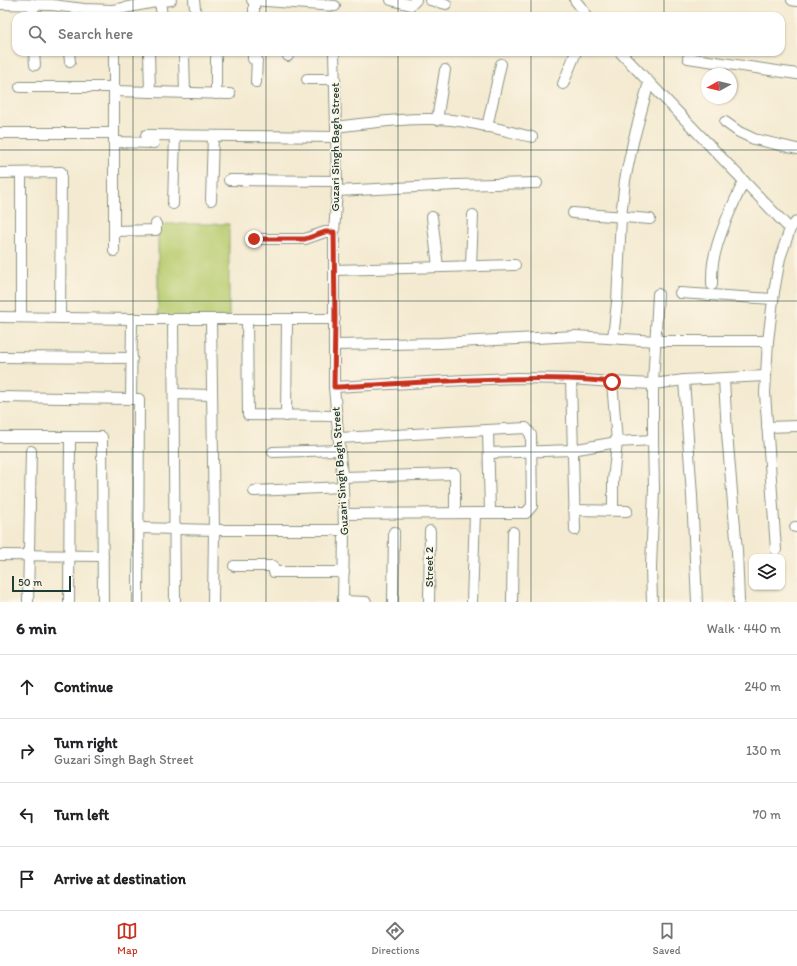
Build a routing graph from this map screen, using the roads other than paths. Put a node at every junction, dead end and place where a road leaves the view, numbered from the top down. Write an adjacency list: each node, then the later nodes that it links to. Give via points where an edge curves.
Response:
1 (194, 0): 20 (street)
2 (253, 0): 14 (street); 21 (street)
3 (391, 0): 4 (street, via 410,5)
4 (416, 0)
5 (430, 0): 13 (street)
6 (575, 0): 22 (street)
7 (792, 0): 9 (street)
8 (166, 1): 18 (street); 19 (street)
9 (797, 1)
10 (52, 2): 12 (street); 16 (street)
11 (0, 4): 12 (street)
12 (32, 4): 15 (street)
13 (446, 4)
14 (336, 7)
15 (33, 12)
16 (68, 12): 17 (street, via 84,9)
17 (106, 12)
18 (117, 12)
19 (163, 12)
20 (196, 12)
21 (254, 12)
22 (584, 12)
23 (34, 56): 33 (street)
24 (114, 56): 43 (street)
25 (149, 56): 44 (street)
26 (184, 56): 45 (street)
27 (253, 56): 39 (street, via 253,59 257,59)
28 (334, 56): 38 (street, Guzari Singh Bagh Street)
29 (574, 56): 41 (street)
30 (624, 56): 40 (street)
31 (216, 58): 46 (street)
32 (688, 58): 36 (street)
33 (35, 64)
34 (501, 64): 50 (street)
35 (444, 70): 48 (street)
36 (797, 74)
37 (307, 79): 38 (street)
38 (335, 79): 51 (street, Guzari Singh Bagh Street)
39 (256, 82)
40 (649, 82): 63 (street); 71 (street, via 625,180)
41 (563, 84)
42 (20, 87): 43 (street)
43 (114, 89): 44 (street); 56 (street)
44 (150, 92): 45 (street)
45 (185, 93): 46 (street)
46 (216, 94): 47 (street)
47 (230, 94)
48 (437, 120): 50 (street); 51 (street, via 374,122)
49 (725, 122): 59 (street, via 754,139)
50 (487, 127): 57 (street)
51 (336, 132): 55 (street); 65 (street, Guzari Singh Bagh Street)
52 (0, 133): 56 (street)
53 (146, 135): 54 (street)
54 (175, 135): 55 (street); 67 (street)
55 (213, 136): 66 (street)
56 (114, 137): 58 (street); 75 (street)
57 (532, 137)
58 (154, 143)
59 (797, 149)
60 (0, 173): 61 (street)
61 (21, 173): 88 (street); 89 (street, via 61,172)
62 (229, 180): 65 (street)
63 (744, 181): 74 (street); 83 (street, via 716,247 712,265)
64 (537, 183): 65 (street)
65 (337, 186): 76 (street, Guzari Singh Bagh Street)
66 (211, 200)
67 (173, 204)
68 (573, 213): 71 (street)
69 (473, 215): 80 (street)
70 (432, 217): 81 (street)
71 (621, 217): 72 (street); 96 (street)
72 (650, 219)
73 (156, 224): 75 (street, via 156,230)
74 (793, 225): 86 (street, via 780,258)
75 (114, 230): 78 (street)
76 (334, 232): 77 (street, via 325,232 305,239); 82 (street, Guzari Singh Bagh Street)
77 (254, 239)
78 (114, 251)
79 (515, 265): 80 (street)
80 (471, 266): 81 (street)
81 (438, 267): 82 (street)
82 (334, 270): 95 (street, Guzari Singh Bagh Street)
83 (712, 285)
84 (680, 293): 86 (street)
85 (658, 294): 97 (street)
86 (773, 299): 98 (street)
87 (0, 317): 88 (street)
88 (21, 317): 89 (street)
89 (60, 318): 90 (street)
90 (132, 319): 91 (street); 101 (street)
91 (173, 319): 92 (street); 109 (street)
92 (211, 319): 93 (street); 110 (street)
93 (247, 319): 94 (street); 113 (street, via 248,415)
94 (287, 319): 95 (street); 113 (street)
95 (335, 319): 99 (street, Guzari Singh Bagh Street)
96 (613, 338): 97 (street); 99 (street, via 575,336)
97 (656, 341): 98 (street); 107 (street)
98 (768, 341): 102 (street)
99 (334, 345): 108 (street, Guzari Singh Bagh Street)
100 (0, 357): 101 (street)
101 (132, 358): 112 (street)
102 (765, 376): 104 (street); 116 (street)
103 (571, 379): 106 (street); 108 (street, via 517,378); 124 (street)
104 (724, 379): 105 (street); 153 (street)
105 (684, 380): 107 (street); 167 (street)
106 (612, 382): 107 (street); 122 (street)
107 (653, 384): 121 (street)
108 (334, 387): 114 (street, Guzari Singh Bagh Street)
109 (174, 394): 110 (street); 139 (street)
110 (212, 395): 140 (street)
111 (0, 397): 112 (street)
112 (131, 399): 138 (street, via 139,399)
113 (286, 416): 114 (street)
114 (337, 416): 120 (street, Guzari Singh Bagh Street)
115 (797, 426): 116 (street)
116 (767, 427): 146 (street)
117 (488, 430): 120 (street); 127 (street, via 526,428 531,435); 128 (street)
118 (0, 437): 119 (street)
119 (70, 437): 149 (street); 150 (street, via 102,438)
120 (339, 438): 123 (street, Guzari Singh Bagh Street)
121 (653, 440): 122 (street); 166 (street, via 654,488 650,567)
122 (617, 442): 124 (street); 132 (street)
123 (340, 450): 126 (street); 129 (street, Guzari Singh Bagh Street)
124 (572, 450): 127 (street); 131 (street)
125 (31, 451): 148 (street)
126 (273, 452)
127 (531, 452): 128 (street); 136 (street, via 532,506 526,513)
128 (489, 453): 136 (street)
129 (342, 482): 130 (street); 134 (street, via 455,474); 137 (street, Guzari Singh Bagh Street)
130 (254, 491)
131 (574, 510): 132 (street); 142 (street)
132 (613, 510): 133 (street)
133 (627, 510)
134 (455, 513): 135 (street); 137 (street)
135 (475, 513): 136 (street); 164 (street)
136 (490, 513)
137 (344, 514): 141 (street, Guzari Singh Bagh Street)
138 (139, 528): 139 (street); 157 (street)
139 (174, 529): 140 (street); 158 (street)
140 (214, 530): 141 (street); 159 (street)
141 (344, 530): 152 (street, Guzari Singh Bagh Street)
142 (574, 530)
143 (430, 531): 163 (street, Street 2)
144 (394, 532): 162 (street)
145 (513, 532): 165 (street)
146 (776, 550)
147 (0, 555): 148 (street)
148 (29, 555): 149 (street); 154 (street)
149 (70, 556): 150 (street); 155 (street)
150 (102, 556): 156 (street)
151 (234, 566): 152 (street, via 273,566 274,572)
152 (344, 572): 160 (street, Guzari Singh Bagh Street)
153 (739, 601)
154 (28, 602)
155 (70, 602)
156 (103, 602)
157 (138, 602)
158 (175, 602)
159 (213, 602)
160 (343, 602): 161 (street)
161 (366, 602)
162 (393, 602)
163 (429, 602)
164 (472, 602)
165 (512, 602)
166 (652, 602)
167 (697, 602)

